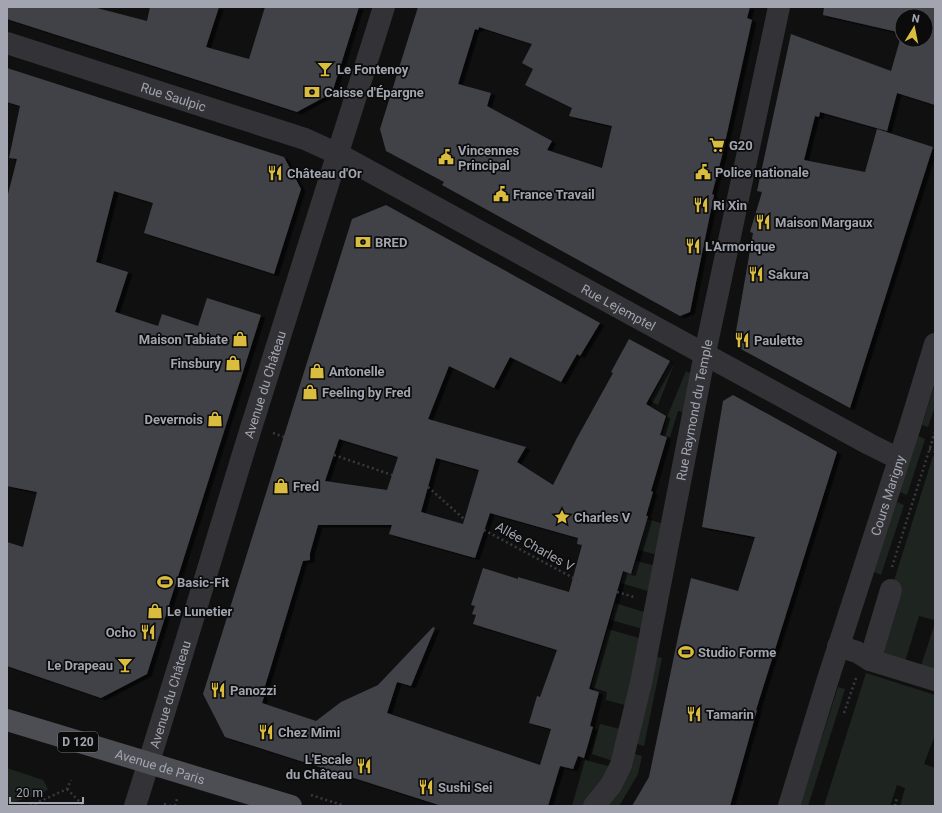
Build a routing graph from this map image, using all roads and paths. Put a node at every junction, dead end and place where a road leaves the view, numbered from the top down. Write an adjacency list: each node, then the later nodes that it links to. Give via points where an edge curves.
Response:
1 (384, 7): 4 (street, Avenue du Château)
2 (779, 7): 6 (street, Rue Raymond du Temple)
3 (7, 43): 4 (street, Rue Saulpic, via 305,139)
4 (338, 154): 6 (street, Rue Lejemptel); 22 (street, Avenue du Château)
5 (935, 344): 11 (street, Cours Marigny)
6 (705, 353): 11 (street, Rue Lejemptel); 36 (street, Rue Raymond du Temple, via 641,683 626,747 611,785)
7 (935, 432): 8 (path)
8 (929, 449): 9 (path); 17 (path)
9 (935, 451)
10 (334, 455): 12 (path)
11 (900, 458): 18 (street, Cours Marigny)
12 (392, 475)
13 (428, 487): 14 (path)
14 (464, 519)
15 (484, 530): 16 (path, Allée Charles V)
16 (577, 580)
17 (891, 582): 19 (street)
18 (838, 646): 19 (street, via 858,652); 37 (street, Cours Marigny)
19 (870, 660): 20 (street)
20 (935, 680)
21 (7, 720): 22 (main road, Avenue de Paris / D 120)
22 (150, 763): 32 (street, Avenue du Château); 35 (main road, Avenue de Paris / D 120)
23 (309, 774): 25 (path)
24 (71, 780): 26 (path)
25 (328, 780)
26 (67, 789): 30 (path); 31 (path)
27 (897, 797): 38 (path)
28 (177, 799): 34 (path)
29 (164, 804): 33 (path)
30 (30, 806)
31 (84, 806)
32 (135, 806)
33 (171, 806)
34 (175, 806)
35 (290, 806)
36 (594, 806)
37 (789, 806)
38 (895, 806)

